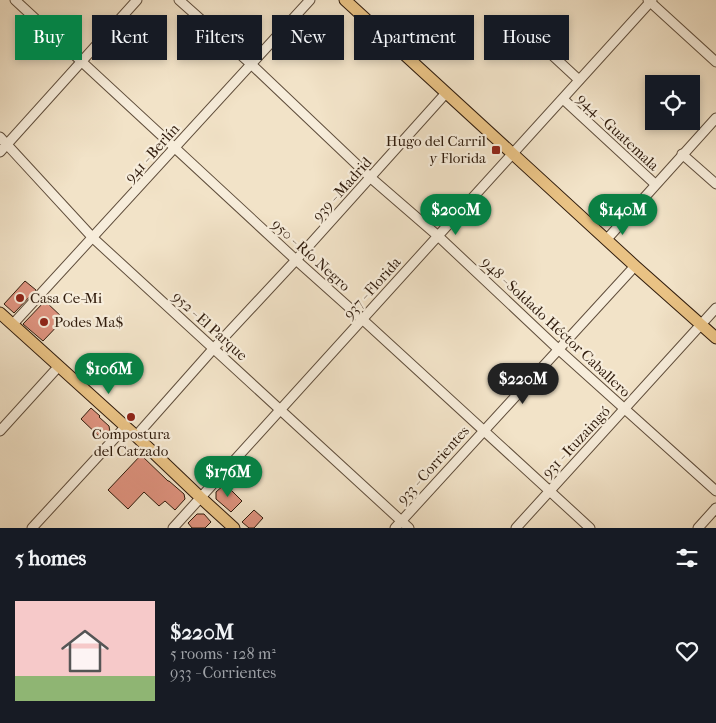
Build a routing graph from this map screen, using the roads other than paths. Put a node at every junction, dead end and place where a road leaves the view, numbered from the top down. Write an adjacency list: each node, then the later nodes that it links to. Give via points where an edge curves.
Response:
1 (15, 0): 8 (street, 950 - Río Negro)
2 (137, 0): 8 (street)
3 (179, 0): 10 (street, 948 - Soldado Héctor Caballero)
4 (310, 0): 10 (street, 941 - Berlín)
5 (345, 0): 12 (main road)
6 (650, 1): 9 (street); 11 (street, 937 - Florida)
7 (557, 60): 11 (street, 944 - Guatemala)
8 (82, 62): 16 (street); 17 (street, 950 - Río Negro)
9 (716, 62)
10 (252, 65): 17 (street, 941 - Berlín); 21 (street, 948 - Soldado Héctor Caballero)
11 (579, 80): 13 (street, 937 - Florida)
12 (446, 93): 19 (main road); 21 (street, 939 - Madrid)
13 (562, 99): 19 (street, 937 - Florida); 22 (street, 944 - Guatemala)
14 (716, 118): 20 (street)
15 (0, 137): 16 (street, 952 - El Parque)
16 (7, 144): 18 (street); 25 (street, 952 - El Parque)
17 (174, 148): 25 (street, 941 - Berlín); 27 (street, 950 - Río Negro)
18 (0, 152)
19 (512, 154): 24 (street, 937 - Florida); 26 (main road)
20 (682, 154): 22 (street); 23 (street, 944 - Guatemala)
21 (371, 178): 24 (street, 948 - Soldado Héctor Caballero); 27 (street, 939 - Madrid)
22 (655, 184): 26 (street)
23 (716, 184)
24 (438, 236): 31 (street, 937 - Florida); 36 (street, 948 - Soldado Héctor Caballero)
25 (93, 238): 32 (street, 941 - Berlín); 35 (street, 952 - El Parque)
26 (606, 239): 28 (main road)
27 (296, 260): 31 (street, 950 - Río Negro); 35 (street, 939 - Madrid)
28 (635, 266): 33 (main road); 36 (street, 933 - Corrientes)
29 (716, 308): 33 (street, 931 - Ituzaingó)
30 (0, 313): 32 (main road)
31 (362, 319): 39 (street, 937 - Florida); 41 (street, 950 - Río Negro)
32 (13, 324): 37 (main road)
33 (701, 324): 34 (main road); 38 (street, 931 - Ituzaingó)
34 (716, 338)
35 (214, 348): 39 (street, 952 - El Parque); 43 (street, 939 - Madrid)
36 (558, 348): 38 (street, 948 - Soldado Héctor Caballero); 41 (street, 933 - Corrientes)
37 (59, 366): 40 (main road); 42 (street)
38 (625, 409): 44 (street, 931 - Ituzaingó); 45 (street, 948 - Soldado Héctor Caballero)
39 (281, 410): 46 (street, 937 - Florida); 48 (street, 952 - El Parque)
40 (125, 427): 43 (main road); 49 (street)
41 (483, 430): 44 (street, 950 - Río Negro); 48 (street, 933 - Corrientes)
42 (0, 431)
43 (136, 436): 46 (main road)
44 (549, 491): 53 (street, 931 - Ituzaingó); 54 (street, 950 - Río Negro)
45 (716, 491)
46 (200, 497): 50 (street, 937 - Florida); 51 (main road)
47 (716, 508): 55 (street)
48 (398, 524): 52 (street, 952 - El Parque)
49 (32, 528)
50 (173, 528)
51 (234, 528)
52 (409, 528)
53 (516, 528)
54 (590, 528)
55 (698, 528)

